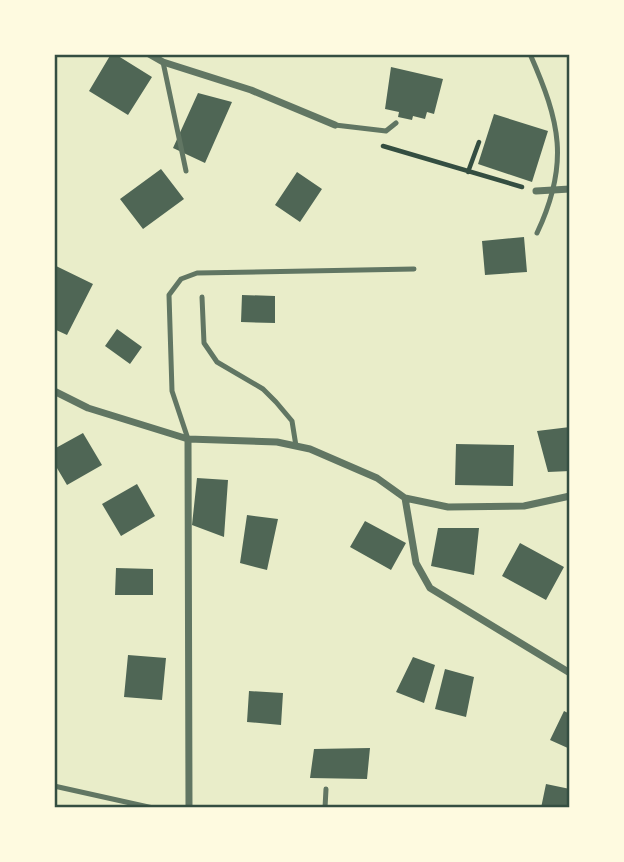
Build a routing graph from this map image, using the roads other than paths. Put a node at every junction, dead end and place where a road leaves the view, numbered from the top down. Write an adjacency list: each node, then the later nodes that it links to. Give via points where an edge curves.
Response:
1 (149, 54): 3 (street)
2 (530, 54): 8 (lane, via 548,96 559,145)
3 (163, 62): 5 (street, via 251,90); 6 (lane)
4 (396, 123): 5 (lane, via 386,131)
5 (335, 125)
6 (186, 171)
7 (570, 189): 8 (street)
8 (554, 190): 9 (street); 10 (lane)
9 (536, 191)
10 (537, 233)
11 (414, 269): 14 (lane, via 197,273 181,279 169,295 172,391)
12 (202, 297): 15 (lane, via 204,343 216,362 263,389 276,402 292,421)
13 (54, 391): 14 (street, via 88,408)
14 (188, 439): 15 (street); 22 (street)
15 (296, 446): 17 (street, via 377,478)
16 (570, 496): 17 (street, via 524,506 448,507)
17 (405, 498): 18 (street, via 416,563 430,588)
18 (570, 673)
19 (54, 786): 21 (lane)
20 (326, 789): 23 (lane)
21 (153, 808)
22 (188, 808)
23 (325, 808)

